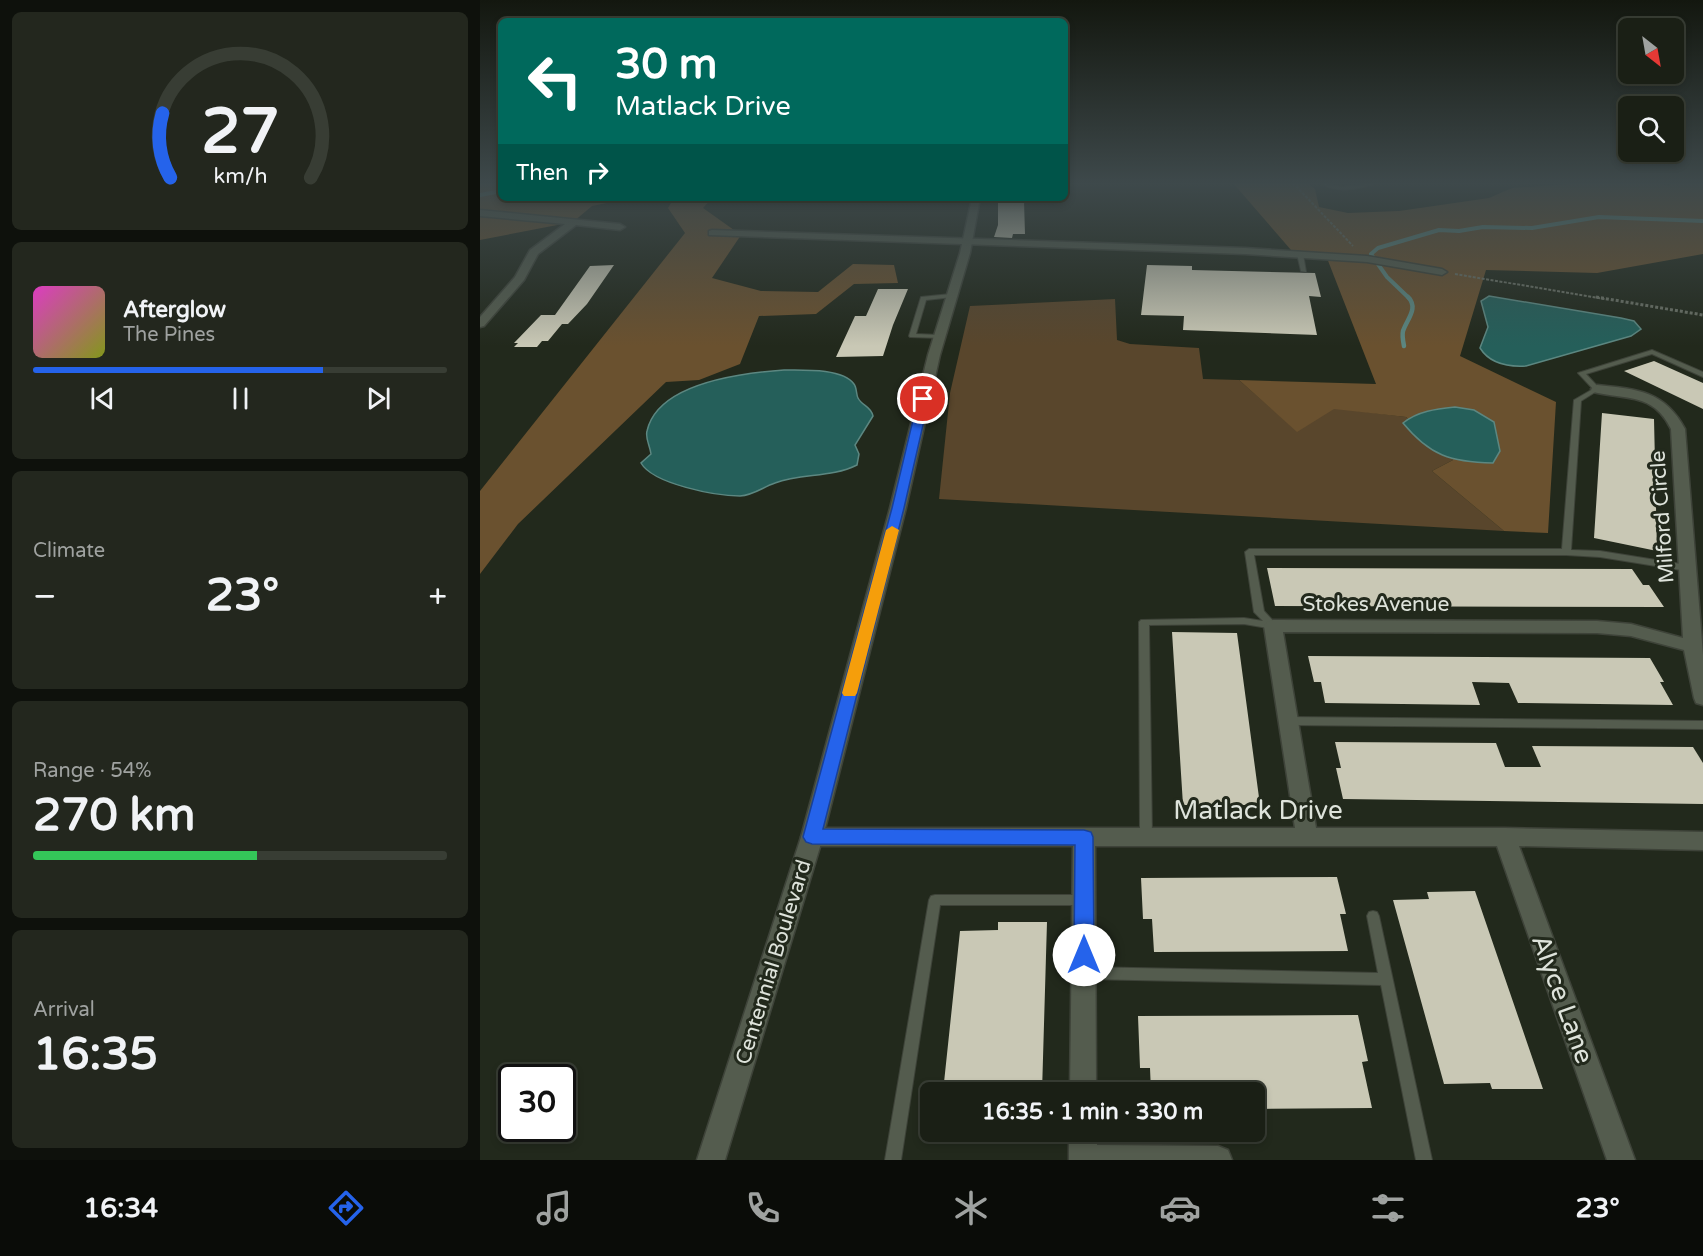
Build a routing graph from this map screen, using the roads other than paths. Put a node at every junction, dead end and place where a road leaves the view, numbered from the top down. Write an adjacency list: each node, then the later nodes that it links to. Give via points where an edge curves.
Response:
1 (554, 237): 9 (street, via 534,252 520,278)
2 (844, 237): 4 (street)
3 (968, 237): 4 (street, Centennial Boulevard)
4 (967, 241): 5 (street); 8 (street, Centennial Boulevard)
5 (1300, 254): 6 (lane); 7 (street, via 1366,259)
6 (1304, 271)
7 (1442, 272)
8 (951, 296): 10 (street, Centennial Boulevard); 10 (lane, via 923,298 912,336)
9 (480, 324)
10 (939, 337): 20 (street, Centennial Boulevard)
11 (1703, 375): 12 (lane, via 1652,352 1581,373)
12 (1597, 389): 13 (lane, via 1578,400); 14 (street, Milford Circle, via 1626,392 1670,412 1677,429)
13 (1566, 552): 14 (lane); 15 (lane, via 1249,552 1259,612)
14 (1687, 568): 16 (street, Milford Circle)
15 (1273, 626): 16 (street, Stokes Avenue, via 1598,627 1631,630); 18 (street, Stokes Avenue); 22 (lane, via 1245,621 1144,622)
16 (1692, 646): 17 (street, Milford Circle)
17 (1702, 696)
18 (1288, 721): 19 (lane); 24 (street, Stokes Avenue)
19 (1703, 725)
20 (812, 837): 21 (street, Matlack Drive); 33 (street, Centennial Boulevard)
21 (1084, 837): 22 (street, Matlack Drive); 26 (street)
22 (1146, 837): 24 (street, Matlack Drive)
23 (1505, 837): 24 (street, Matlack Drive); 25 (street, Matlack Drive); 37 (street, Alyce Lane)
24 (1307, 838)
25 (1703, 841)
26 (1084, 900): 28 (street); 34 (lane, via 935,900)
27 (1373, 916): 29 (lane)
28 (1084, 973): 29 (lane); 30 (street)
29 (1387, 979): 36 (lane)
30 (1083, 1082)
31 (1083, 1142): 32 (street)
32 (1083, 1159): 35 (street)
33 (711, 1160)
34 (893, 1160)
35 (1218, 1160)
36 (1424, 1160)
37 (1621, 1160)

